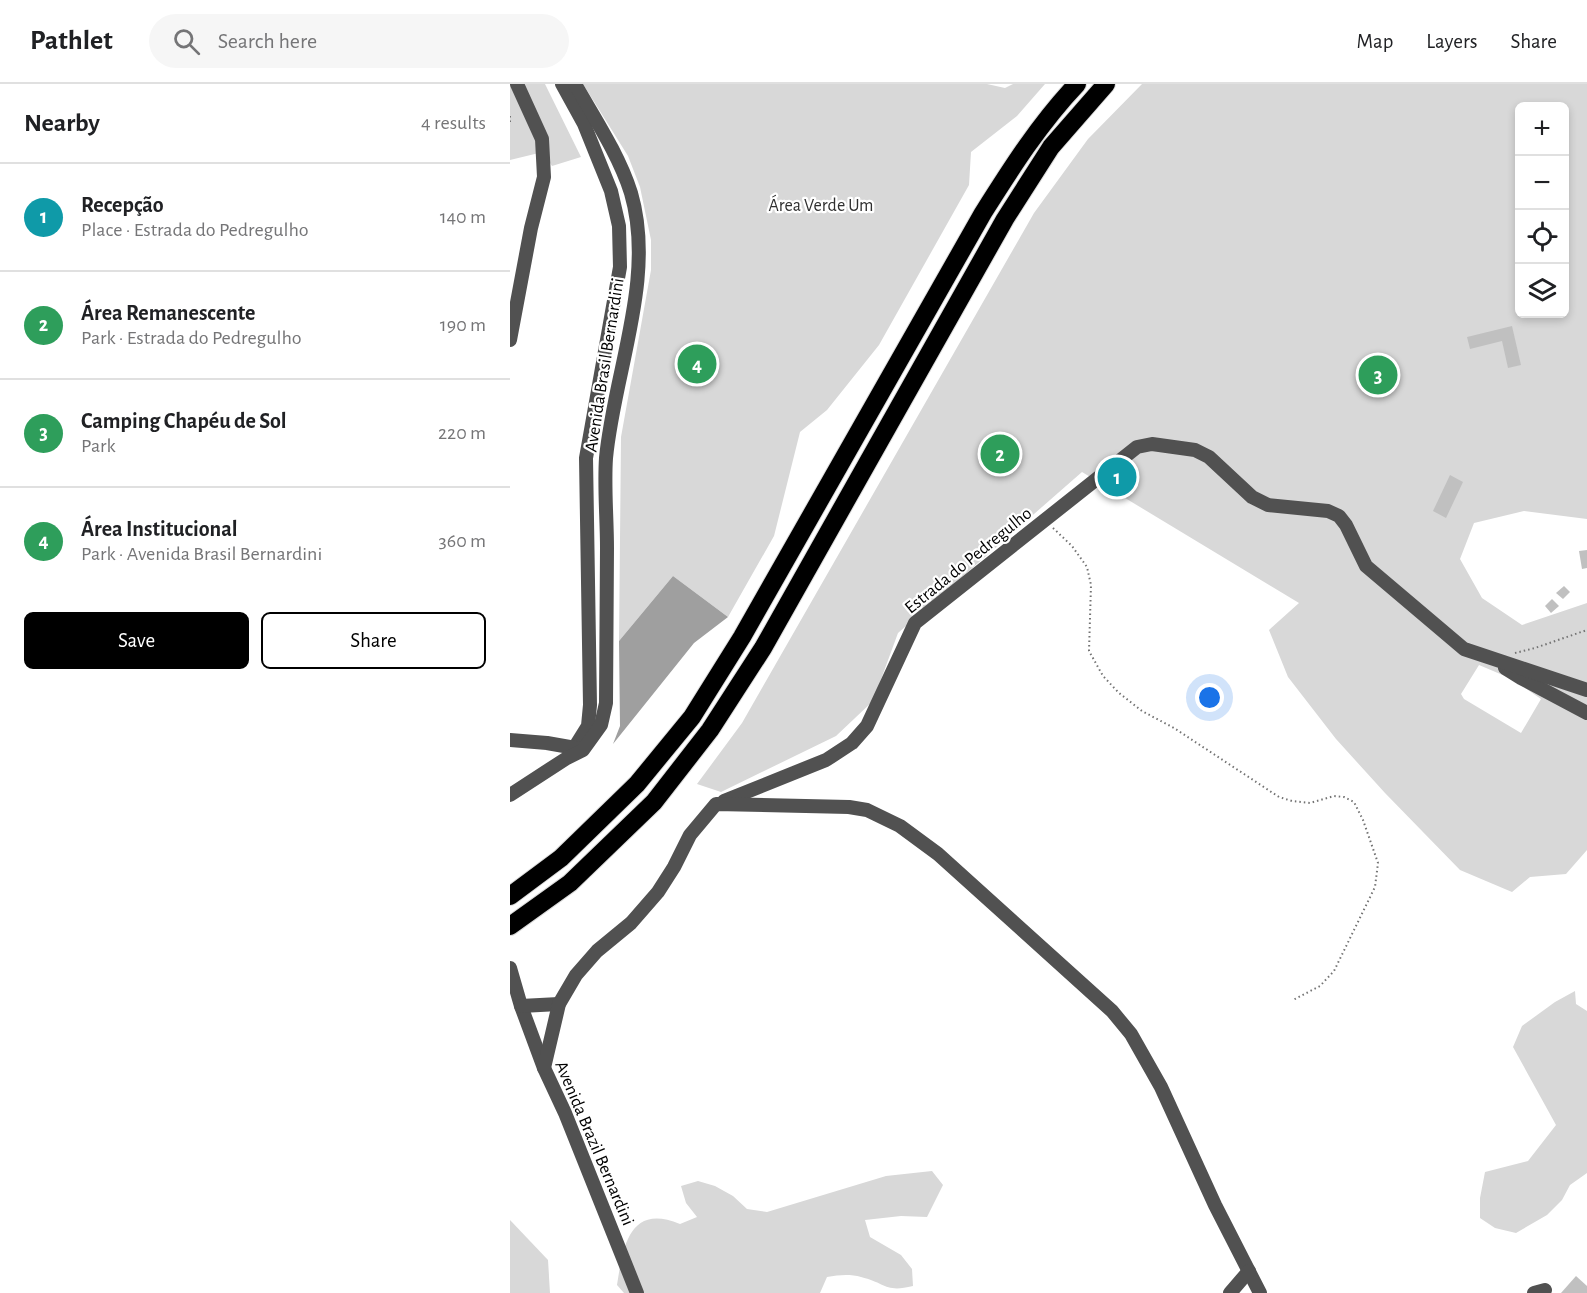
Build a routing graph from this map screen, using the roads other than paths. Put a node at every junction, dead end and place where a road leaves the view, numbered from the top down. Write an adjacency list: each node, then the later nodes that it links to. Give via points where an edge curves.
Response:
1 (517, 84): 6 (street, via 542,139 544,177)
2 (562, 84): 11 (street, Avenida Brasil Bernardini, via 584,124 611,191 619,226 620,267 586,459 590,705 588,726)
3 (575, 84): 11 (street, Avenida Brasil Bernardini, via 628,184 635,213 639,265 606,460 606,703 601,725)
4 (1077, 84): 14 (highway, via 1023,150 983,213 742,638 692,717 637,784 561,858)
5 (1106, 84): 15 (highway, via 1051,147 1005,219 763,648 710,730 654,802 570,884)
6 (510, 340)
7 (1491, 658): 8 (street); 9 (street); 13 (street, Estrada do Pedregulho, via 1464,649 1366,566 1339,516 1328,511 1268,505 1251,497 1209,457 1195,450 1152,444 1137,447 915,623 867,726 852,742 826,760)
8 (1587, 690)
9 (1587, 713)
10 (510, 740): 11 (street, via 547,743)
11 (575, 752): 12 (street, Avenida Brasil Bernardini)
12 (510, 795)
13 (716, 804): 17 (street, via 690,835 658,892 631,923 597,951 576,975); 20 (street, via 867,810 900,826 938,854 1084,984 1131,1034 1161,1087)
14 (510, 896)
15 (510, 926)
16 (510, 968): 18 (street, Avenida Brazil Bernardini)
17 (559, 1004): 18 (street); 19 (street)
18 (521, 1006): 19 (street, Avenida Brazil Bernardini)
19 (544, 1068): 21 (street, Avenida Brazil Bernardini)
20 (1249, 1271): 22 (street); 23 (street)
21 (637, 1293)
22 (1230, 1293)
23 (1260, 1293)

